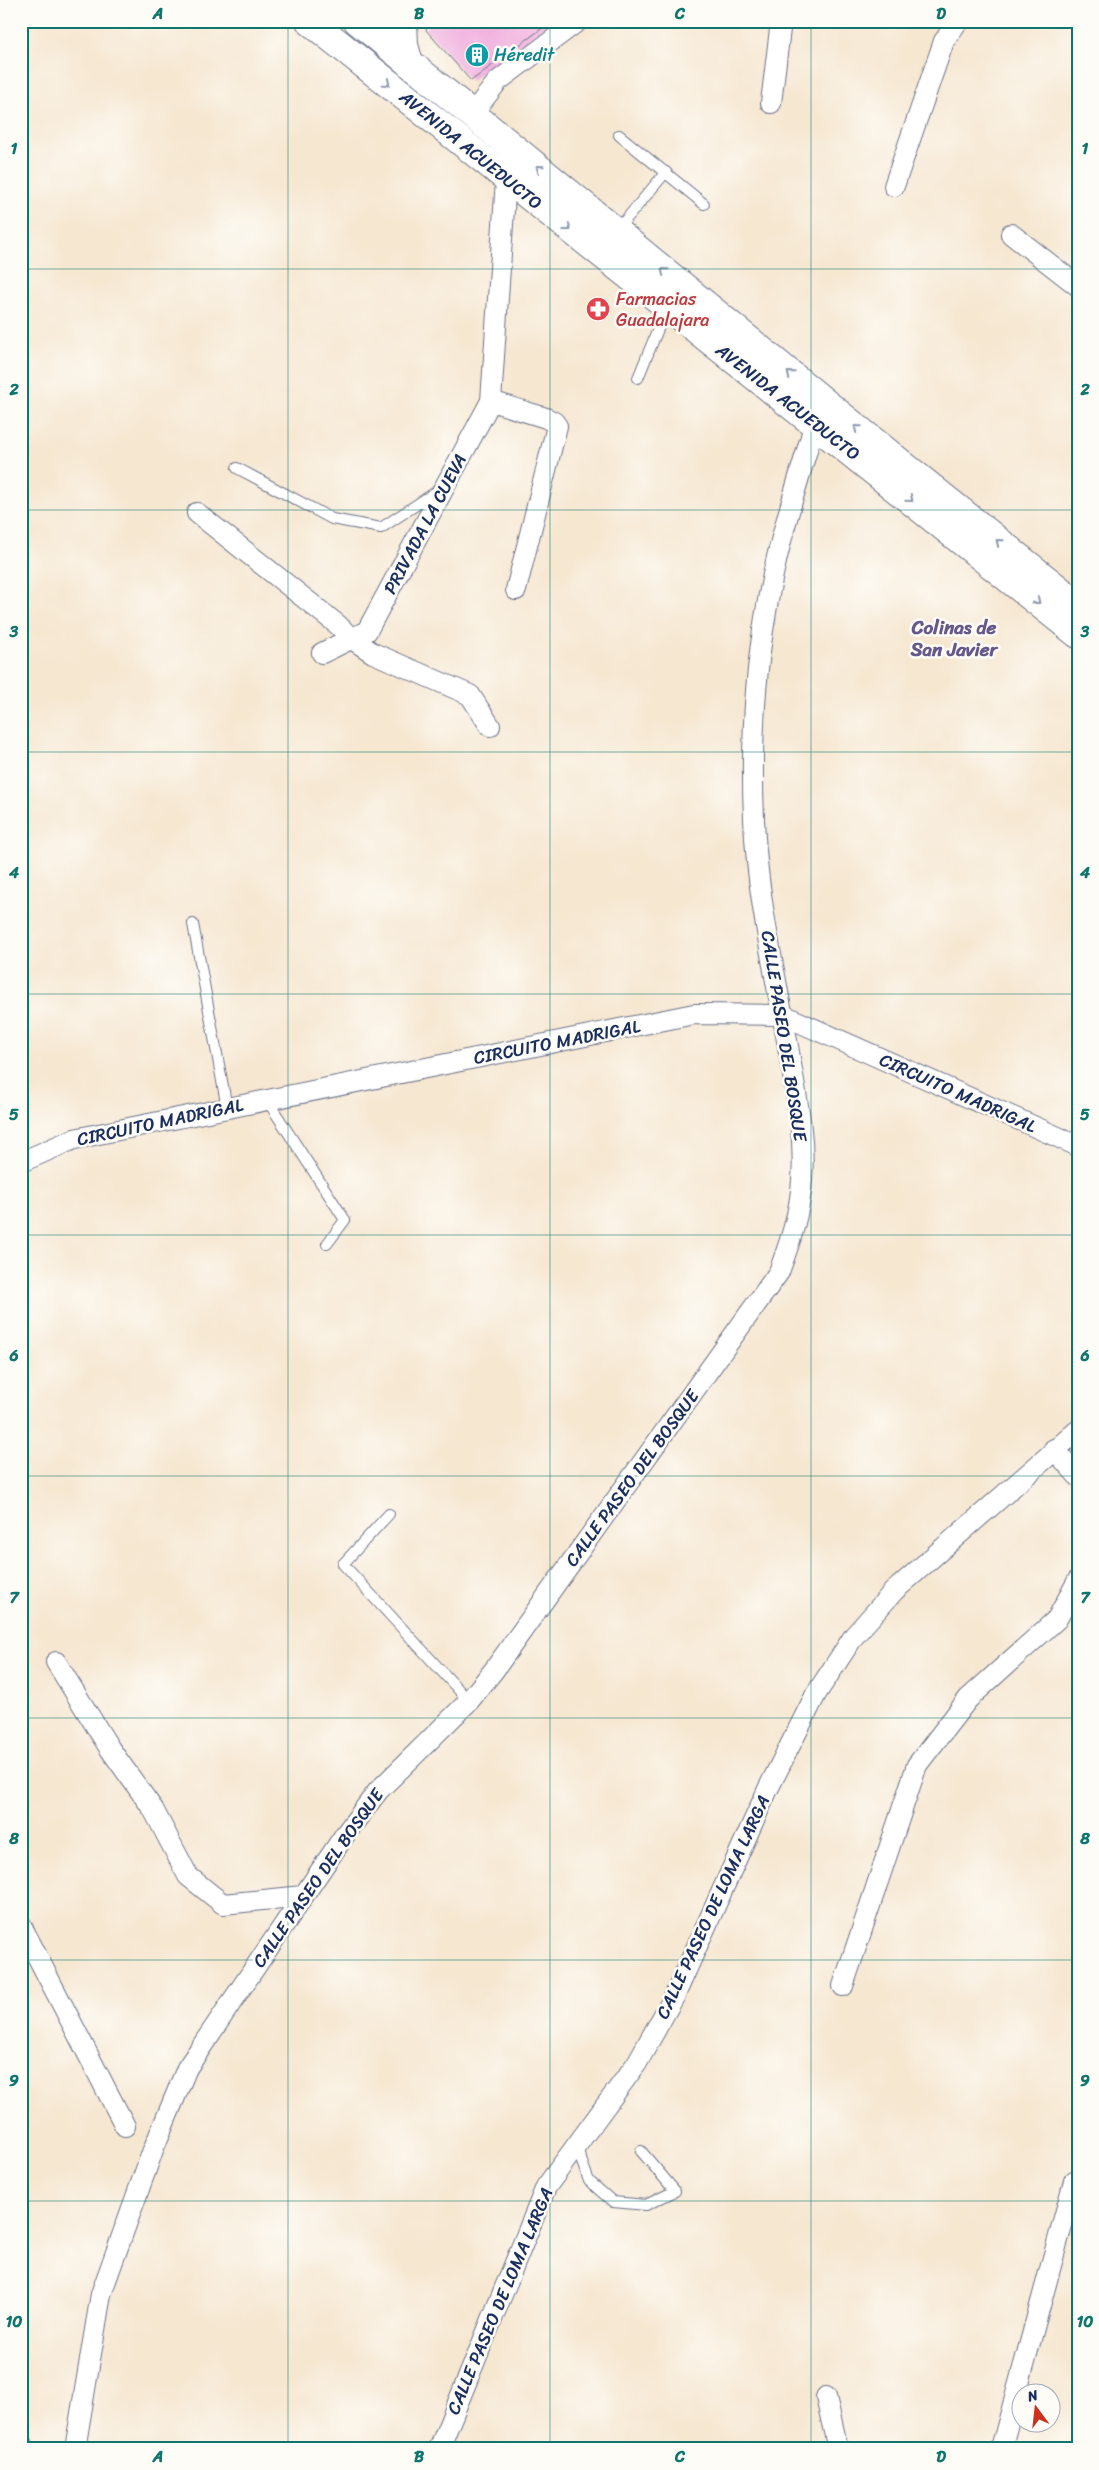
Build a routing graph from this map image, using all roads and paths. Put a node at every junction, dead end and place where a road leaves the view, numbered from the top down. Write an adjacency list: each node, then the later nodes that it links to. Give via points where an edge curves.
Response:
1 (310, 21): 6 (main road, AVENIDA ACUEDUCTO)
2 (403, 21): 7 (main road)
3 (578, 21): 9 (street, via 498,81)
4 (781, 21): 8 (street)
5 (954, 23): 15 (street, via 944,40)
6 (356, 31): 7 (main road, AVENIDA ACUEDUCTO); 12 (main road, AVENIDA ACUEDUCTO, one-way to 12)
7 (409, 62): 9 (main road, AVENIDA ACUEDUCTO)
8 (771, 103)
9 (472, 114): 11 (main road, AVENIDA ACUEDUCTO)
10 (619, 135): 13 (lane)
11 (501, 137): 12 (main road); 17 (main road, AVENIDA ACUEDUCTO, one-way to 11)
12 (480, 159): 14 (main road, AVENIDA ACUEDUCTO)
13 (666, 172): 16 (lane); 17 (lane)
14 (506, 180): 20 (main road, AVENIDA ACUEDUCTO, one-way to 20); 22 (street, PRIVADA LA CUEVA)
15 (894, 186)
16 (704, 204)
17 (616, 231): 23 (main road, AVENIDA ACUEDUCTO, one-way to 17)
18 (1010, 234): 19 (street)
19 (1077, 284)
20 (667, 306): 21 (lane); 23 (main road, AVENIDA ACUEDUCTO)
21 (638, 378)
22 (491, 401): 25 (street, PRIVADA LA CUEVA); 27 (street, via 546,418 556,426)
23 (821, 414): 28 (main road, AVENIDA ACUEDUCTO, one-way to 23); 29 (main road, AVENIDA ACUEDUCTO, one-way to 29); 34 (street, CALLE PASEO DEL BOSQUE, via 780,546 756,676 754,821 760,889)
24 (236, 468): 25 (lane, via 332,519 381,528)
25 (446, 485): 30 (street, PRIVADA LA CUEVA, via 367,631)
26 (197, 513): 30 (street)
27 (516, 590)
28 (1078, 605)
29 (1078, 634)
30 (352, 639): 31 (street, PRIVADA LA CUEVA); 32 (street, via 373,653 470,695)
31 (322, 653)
32 (490, 726)
33 (193, 924): 36 (lane)
34 (783, 1015): 35 (street, CIRCUITO MADRIGAL, via 694,1014); 37 (street, CIRCUITO MADRIGAL); 46 (street, CALLE PASEO DEL BOSQUE, via 803,1136 797,1220 779,1272)
35 (266, 1100): 36 (street, CIRCUITO MADRIGAL); 39 (lane, via 345,1220)
36 (227, 1108): 38 (street, CIRCUITO MADRIGAL, via 74,1139)
37 (1078, 1146)
38 (21, 1162)
39 (327, 1244)
40 (1078, 1430): 41 (street, CALLE PASEO DE LOMA LARGA)
41 (1054, 1449): 42 (street); 51 (street, CALLE PASEO DE LOMA LARGA, via 894,1591 854,1636 816,1694 772,1781 675,1995 637,2063)
42 (1078, 1476)
43 (389, 1514): 46 (lane, via 343,1564)
44 (1078, 1580): 49 (street, via 1057,1619 968,1699 917,1765)
45 (56, 1662): 47 (street, via 110,1749 153,1809 188,1876 223,1904)
46 (469, 1701): 47 (street, CALLE PASEO DEL BOSQUE, via 378,1791)
47 (303, 1896): 57 (street, CALLE PASEO DEL BOSQUE, via 187,2068 157,2140 101,2294)
48 (21, 1925): 50 (street)
49 (843, 1986)
50 (125, 2126)
51 (576, 2146): 52 (lane, via 590,2181 614,2202 646,2205 674,2191); 58 (street, CALLE PASEO DE LOMA LARGA, via 546,2187)
52 (641, 2151)
53 (1074, 2181): 60 (street)
54 (826, 2397): 59 (street)
55 (21, 2441): 56 (street)
56 (26, 2449)
57 (75, 2449)
58 (439, 2449)
59 (838, 2449)
60 (1001, 2449)

